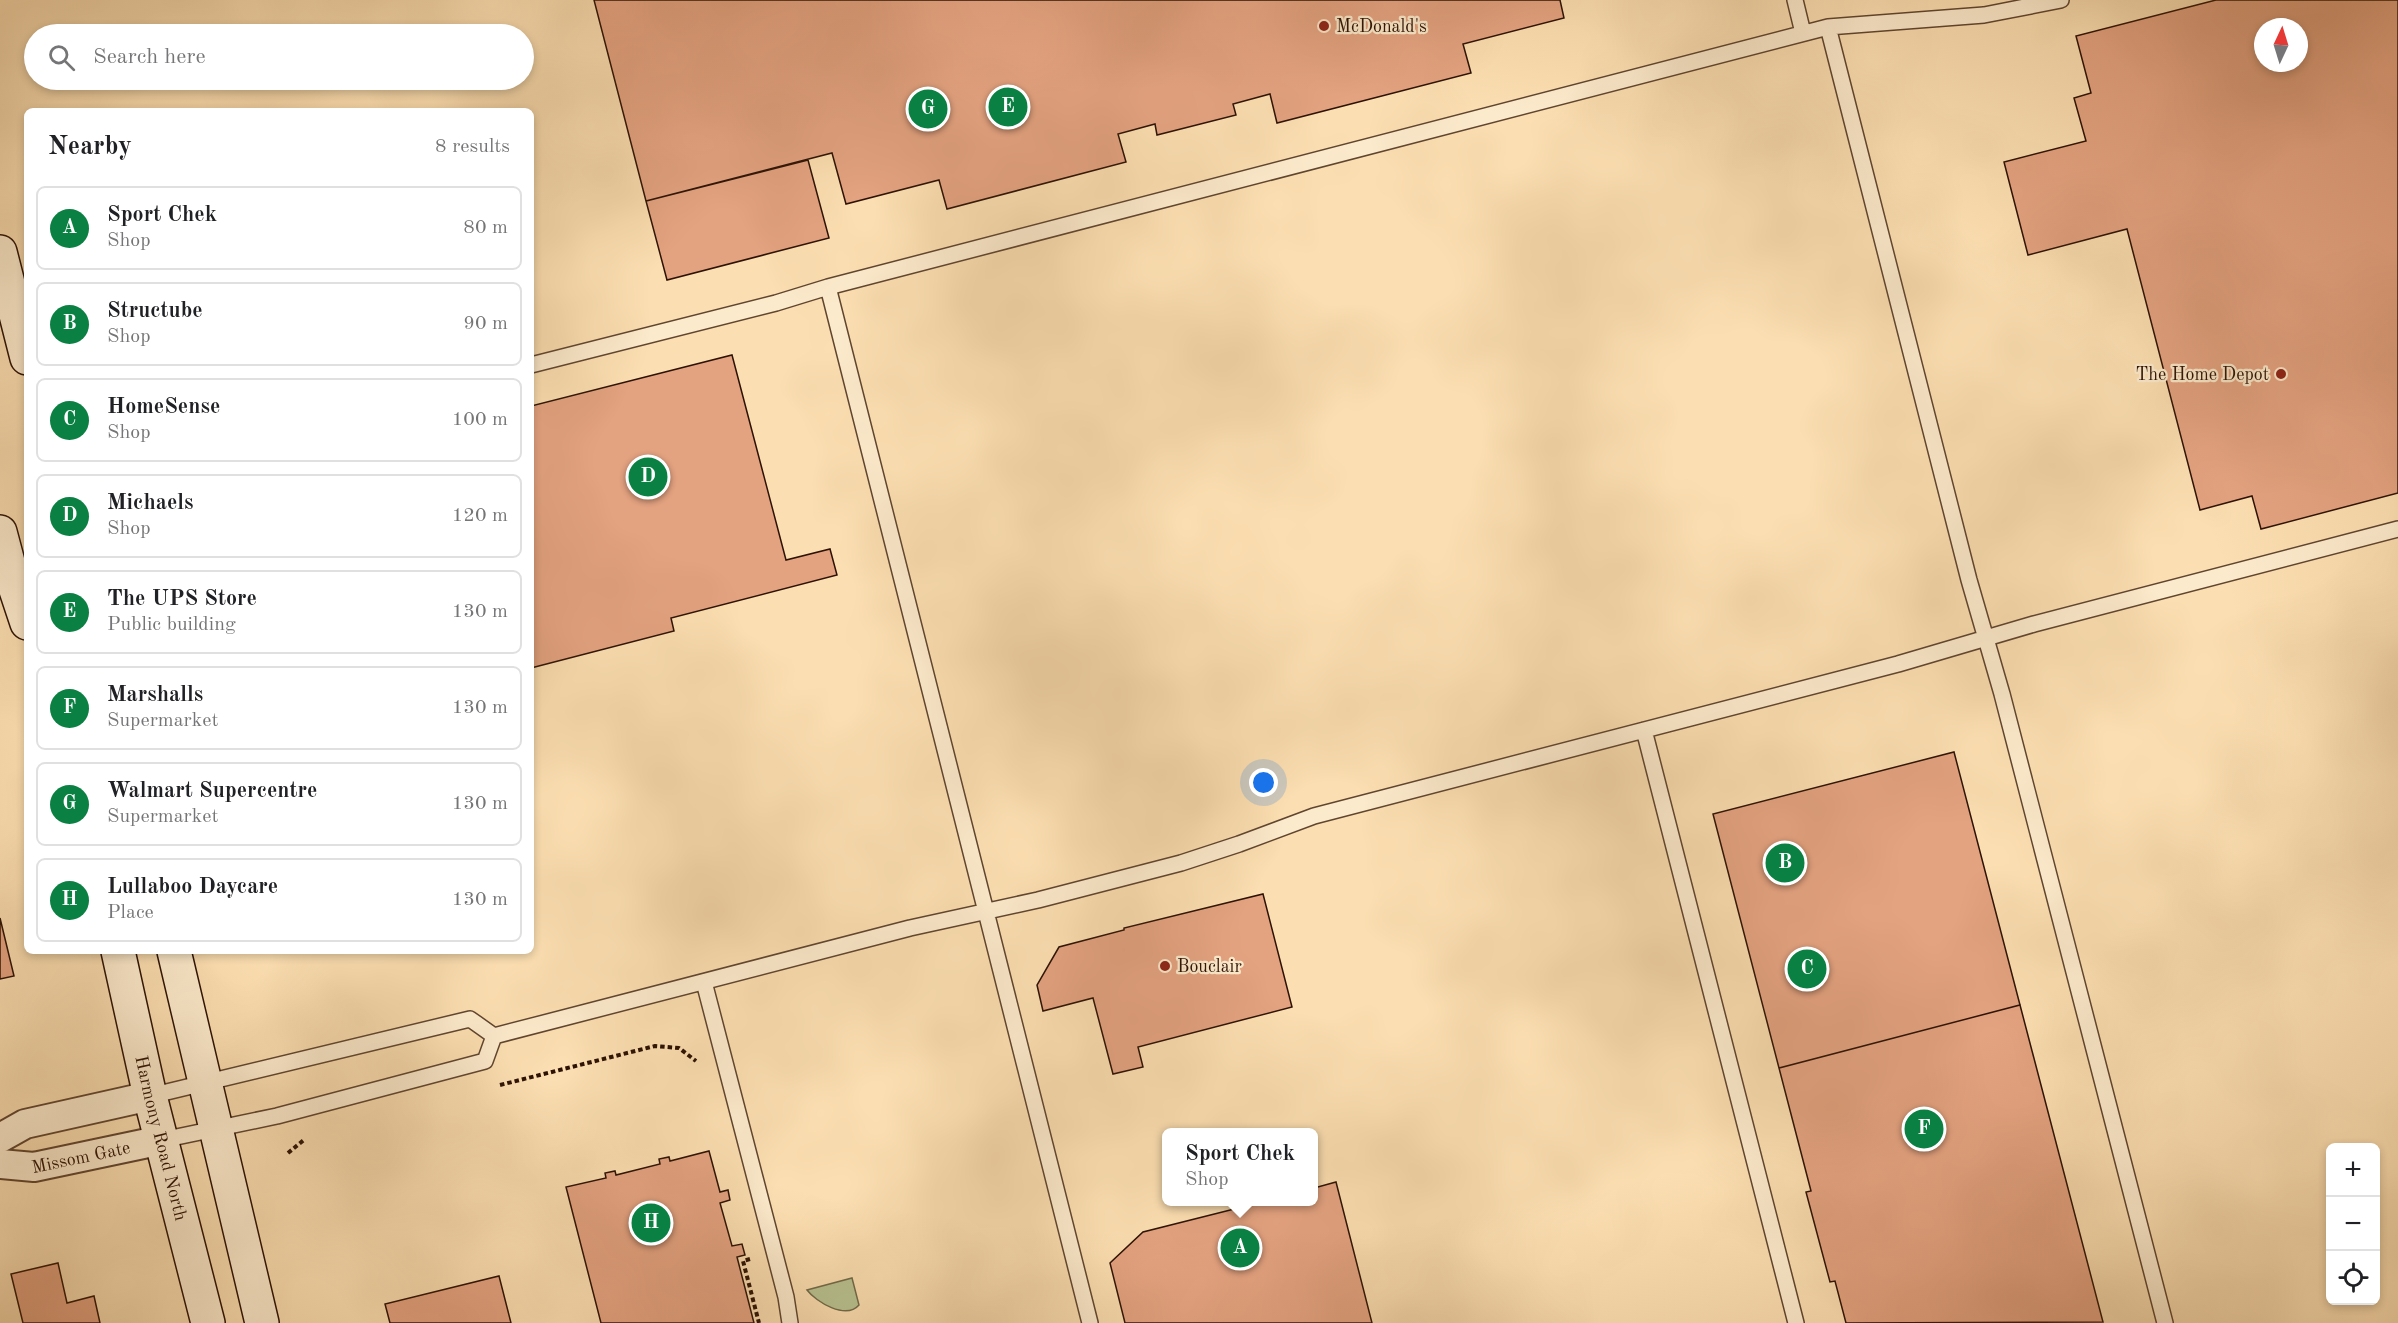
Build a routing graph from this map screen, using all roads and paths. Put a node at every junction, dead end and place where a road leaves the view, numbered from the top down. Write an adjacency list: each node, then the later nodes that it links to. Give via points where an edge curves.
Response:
1 (1795, 0): 4 (lane)
2 (2061, 0): 3 (lane, via 1984,15)
3 (1828, 27): 4 (lane); 12 (lane)
4 (1803, 33): 6 (lane)
5 (0, 252): 7 (main road)
6 (828, 287): 8 (lane); 14 (lane)
7 (24, 346)
8 (534, 364)
9 (2398, 529): 12 (lane)
10 (0, 532): 11 (main road)
11 (24, 614)
12 (1986, 639): 13 (lane); 30 (lane)
13 (1644, 730): 14 (lane, via 1314,816 1181,863); 29 (lane)
14 (986, 911): 17 (lane); 28 (lane)
15 (119, 954): 20 (main road, Harmony Road North)
16 (175, 954): 19 (main road)
17 (704, 982): 18 (lane); 27 (lane)
18 (494, 1036): 19 (lane, via 470,1019); 21 (lane, via 485,1060 277,1116)
19 (205, 1083): 20 (lane); 21 (main road)
20 (150, 1096): 22 (street, via 26,1124); 23 (main road, Harmony Road North)
21 (216, 1128): 23 (lane); 26 (main road)
22 (0, 1138)
23 (162, 1140): 24 (street, Missom Gate, via 34,1167); 25 (main road, Harmony Road North)
24 (0, 1164)
25 (208, 1323)
26 (262, 1323)
27 (790, 1323)
28 (1090, 1323)
29 (1796, 1323)
30 (2165, 1323)

